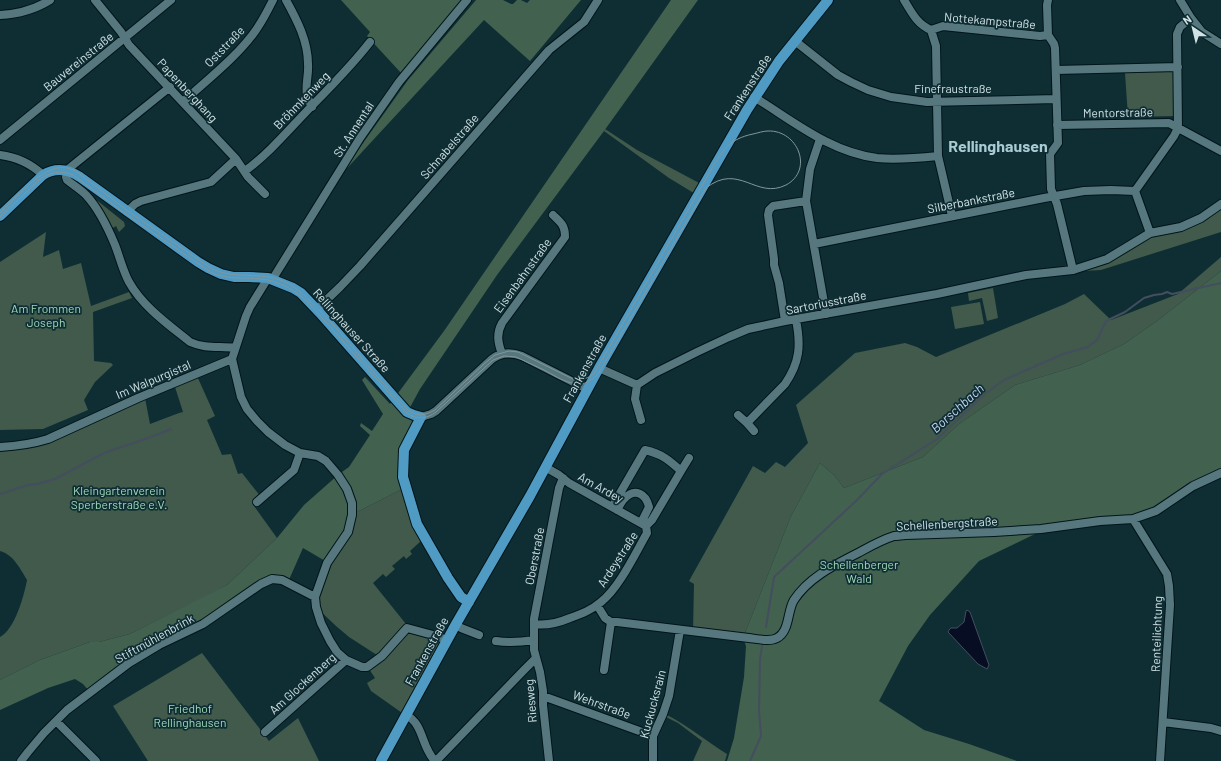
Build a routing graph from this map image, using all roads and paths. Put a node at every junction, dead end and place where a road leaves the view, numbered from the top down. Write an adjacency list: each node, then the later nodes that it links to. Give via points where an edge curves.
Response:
1 (50, 0): 12 (street, via 25,12)
2 (95, 0): 16 (street, Papenberghang)
3 (171, 0): 16 (street, Bauvereinstraße)
4 (273, 0): 26 (street, Oststraße, via 246,42)
5 (286, 0): 27 (street, via 307,50 307,96)
6 (467, 0): 51 (street, St. Annental, via 399,82)
7 (598, 0): 52 (street, Schnabelstraße, via 584,22 549,50 360,266)
8 (828, 0): 17 (main road, Frankenstraße)
9 (904, 0): 14 (street, via 917,21)
10 (1048, 0): 15 (street)
11 (1180, 0): 13 (street)
12 (0, 15)
13 (1191, 18): 19 (street, via 1202,32); 20 (street, via 1180,27 1177,34)
14 (931, 30): 15 (street, Nottekampstraße, via 943,26 1033,36); 25 (street, via 936,46)
15 (1048, 35): 21 (street, via 1054,44)
16 (125, 38): 22 (street, Papenberghang); 31 (street, Bauvereinstraße)
17 (795, 41): 23 (main road, Frankenstraße); 25 (street, Finefraustraße, via 838,75 868,90 891,97)
18 (370, 42): 27 (street, Bröhmkenweg)
19 (1221, 44)
20 (1178, 67): 21 (street); 29 (street)
21 (1056, 70): 24 (street)
22 (170, 87): 26 (street, Papenberghang); 36 (street)
23 (754, 97): 30 (street); 59 (main road, Frankenstraße)
24 (1056, 99): 25 (street, Finefraustraße); 28 (street)
25 (938, 101): 34 (street)
26 (183, 102): 35 (street, Papenberghang)
27 (312, 107): 37 (street, Bröhmkenweg)
28 (1057, 125): 29 (street, Mentorstraße, via 1169,123); 41 (street, via 1058,142 1050,154 1051,189)
29 (1178, 128): 32 (street, Mentorstraße); 39 (street)
30 (820, 139): 34 (street, via 854,153 877,158); 42 (street, via 810,169)
31 (0, 140)
32 (1221, 151)
33 (0, 155): 38 (street, via 24,161)
34 (938, 156): 47 (street)
35 (236, 159): 37 (street, Papenberghang); 44 (street, via 211,182 141,201)
36 (67, 170): 38 (main road, via 50,171); 44 (main road, Rellinghauser Straße); 56 (street, via 67,180 90,200 106,225 124,272 138,296 190,342 206,347)
37 (245, 171): 40 (street, Papenberghang)
38 (43, 175): 46 (main road)
39 (1135, 191): 41 (street, Silberbankstraße, via 1084,191); 48 (street)
40 (265, 194)
41 (1054, 196): 47 (street, Silberbankstraße); 50 (street)
42 (806, 201): 49 (street); 55 (street, via 773,206 768,215 774,265)
43 (1221, 204): 48 (street, via 1181,227)
44 (127, 212): 51 (main road, Rellinghauser Straße, via 214,272 234,277)
45 (554, 215): 57 (street, Eisenbahnstraße, via 565,229 565,236 502,323 498,333 498,344)
46 (0, 216)
47 (952, 216): 49 (street, Silberbankstraße)
48 (1150, 233): 50 (street, Sartoriusstraße, via 1107,259)
49 (814, 244): 53 (street)
50 (1073, 270): 53 (street, Sartoriusstraße, via 1026,275)
51 (270, 279): 52 (main road, Rellinghauser Straße, via 301,293); 56 (street, via 250,307)
52 (317, 309): 63 (main road, Rellinghauser Straße, via 407,412)
53 (826, 314): 54 (street, Sartoriusstraße)
54 (796, 320): 55 (street, Sartoriusstraße); 65 (street, via 800,343 793,372 786,384)
55 (786, 322): 60 (street, Sartoriusstraße, via 754,328 729,337 655,373)
56 (235, 348): 58 (street)
57 (502, 354): 61 (street, via 522,356); 63 (street, via 492,359 436,411)
58 (232, 359): 67 (street, Im Walpurgistal, via 48,439 22,446); 68 (street, via 241,397 247,409 276,439)
59 (599, 368): 60 (street); 61 (main road, Frankenstraße)
60 (637, 385): 64 (street, via 635,399)
61 (587, 389): 70 (main road, Frankenstraße)
62 (738, 415): 65 (street)
63 (421, 417): 79 (main road, via 404,450 403,476 417,524 448,578 461,597)
64 (641, 420)
65 (747, 423): 66 (street)
66 (754, 431)
67 (0, 447)
68 (300, 453): 74 (street, via 294,470); 78 (street, via 318,456 326,461 347,489 353,510 348,532 327,563)
69 (689, 458): 71 (street)
70 (545, 467): 73 (street, Am Ardey); 79 (main road, Frankenstraße)
71 (681, 471): 75 (street, via 667,458 645,450); 77 (street, via 652,520)
72 (1221, 473): 76 (street, Schellenbergstraße, via 1193,486 1156,511)
73 (563, 478): 75 (street, Am Ardey); 83 (street, Oberstraße)
74 (257, 502)
75 (615, 509): 77 (street, Am Ardey); 77 (street, via 631,494 638,493 644,496 649,507)
76 (1133, 519): 84 (street, Schellenbergstraße, via 988,533 894,536 839,563 806,586 793,602 786,626 776,639); 95 (street, Renteilichtung, via 1169,580 1170,605)
77 (643, 525): 80 (street, Ardeystraße, via 647,533 614,589)
78 (315, 597): 90 (street, Am Glockenberg, via 322,627 337,652); 94 (street, Stiftmühlenbrink, via 282,580 272,579 261,584 203,624 129,663)
79 (469, 602): 82 (main road, Frankenstraße)
80 (597, 605): 81 (street, via 605,618); 83 (street, Ardeystraße, via 556,623)
81 (611, 622): 84 (street, Schellenbergstraße); 91 (street)
82 (456, 624): 85 (street); 86 (main road, Frankenstraße)
83 (534, 624): 87 (street, Oberstraße)
84 (680, 630): 98 (street, Kuckucksrain, via 669,696)
85 (479, 635)
86 (447, 640): 90 (street, via 407,628 382,656 366,667); 93 (main road, Frankenstraße)
87 (534, 640): 88 (street, via 508,643); 89 (street, Riesweg)
88 (496, 641)
89 (536, 658): 92 (street, Riesweg); 102 (street)
90 (346, 660): 97 (street, Am Glockenberg)
91 (604, 670)
92 (543, 696): 98 (street, Wehrstraße); 103 (street, Riesweg)
93 (406, 715): 101 (main road, Frankenstraße); 102 (street, via 412,718 429,755)
94 (56, 721): 99 (street, Stiftmühlenbrink); 100 (street)
95 (1163, 722): 96 (street); 105 (street, Renteilichtung)
96 (1221, 731)
97 (265, 732)
98 (653, 736): 104 (street, Kuckucksrain)
99 (22, 761)
100 (96, 761)
101 (381, 761)
102 (435, 761)
103 (549, 761)
104 (653, 761)
105 (1160, 761)

